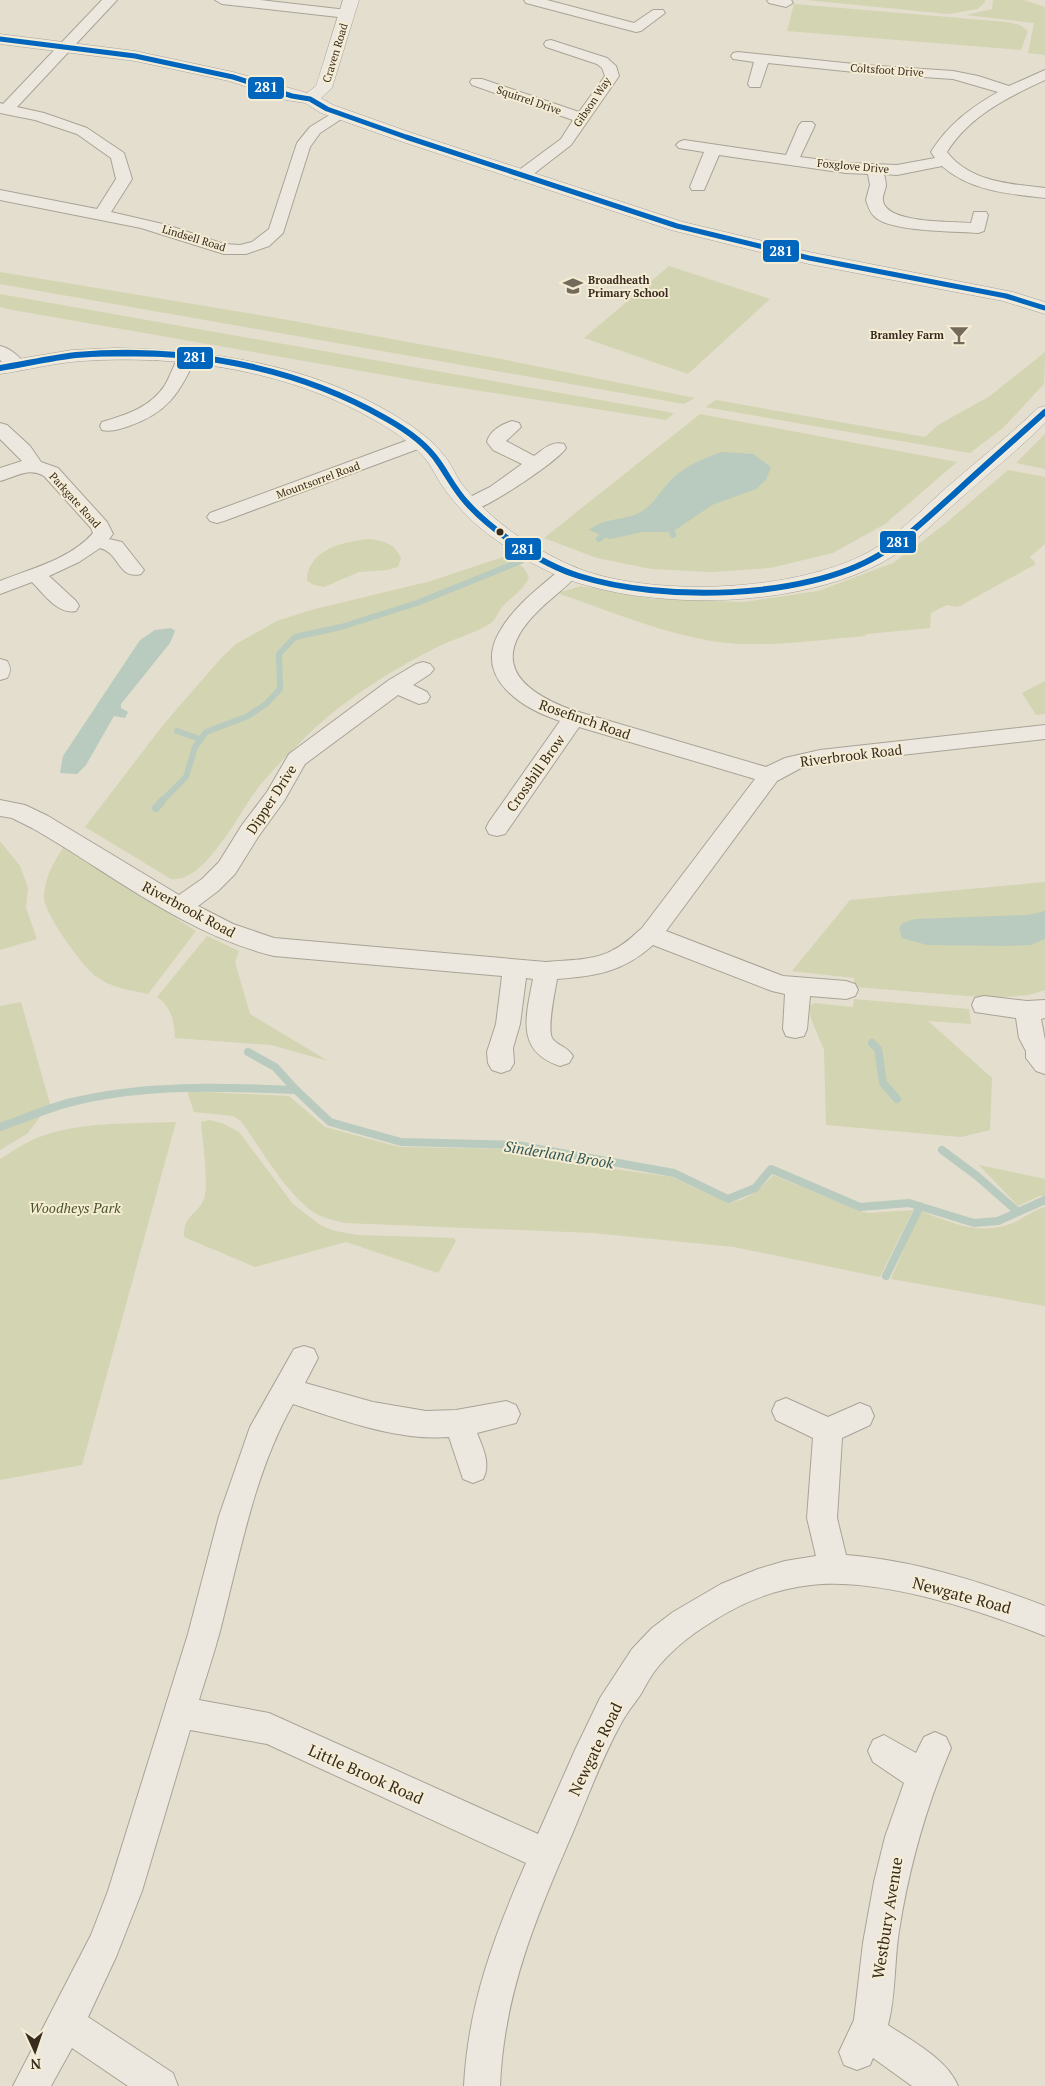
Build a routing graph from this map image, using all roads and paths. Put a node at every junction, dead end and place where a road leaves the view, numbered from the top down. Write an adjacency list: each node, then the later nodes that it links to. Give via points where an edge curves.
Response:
1 (110, 0): 8 (street)
2 (222, 0): 4 (street)
3 (531, 0): 5 (street, via 636,28)
4 (349, 7): 15 (street, Craven Road, via 324,88)
5 (658, 13)
6 (0, 39): 8 (street)
7 (551, 44): 18 (street, Gibson Way, via 609,66 612,76)
8 (67, 47): 15 (street, via 183,65); 16 (street)
9 (738, 56): 10 (street, Coltsfoot Drive)
10 (762, 58): 13 (street); 14 (street, Coltsfoot Drive, via 953,74)
11 (1042, 78): 14 (street)
12 (477, 82): 18 (street, Squirrel Drive)
13 (755, 84)
14 (1009, 92): 23 (street, via 972,115 945,140 939,152)
15 (310, 100): 17 (street)
16 (4, 108): 29 (street, via 40,116 82,131 118,156 124,180)
17 (341, 114): 25 (street); 29 (street, Lindsell Road, via 316,130 302,146 277,230 257,246 236,250 219,248 162,228)
18 (581, 118): 25 (street, Gibson Way, via 566,142)
19 (806, 125): 22 (street)
20 (684, 145): 21 (street, Foxglove Drive)
21 (713, 149): 22 (street, Foxglove Drive); 26 (street)
22 (791, 160): 24 (street, Foxglove Drive)
23 (944, 161): 24 (street, Foxglove Drive, via 897,170); 27 (street, via 969,178 996,186)
24 (875, 169): 30 (street, via 878,185 874,200 882,214 891,219 978,228)
25 (521, 176): 31 (street, via 725,239)
26 (698, 187)
27 (1045, 193)
28 (0, 195): 29 (street, Lindsell Road)
29 (101, 215)
30 (980, 215)
31 (1006, 296): 32 (street); 33 (street)
32 (1045, 296)
33 (1045, 308)
34 (0, 352): 36 (street)
35 (187, 357): 36 (street, via 80,356); 38 (street, via 167,396 159,404 149,412); 41 (street, via 246,366 328,390 390,421)
36 (9, 367)
37 (1045, 412): 50 (street, via 1022,436 909,533 877,556 850,569 812,581 740,592 706,593 628,588)
38 (109, 426)
39 (512, 427): 43 (street, via 497,437 496,442)
40 (0, 429): 44 (street, Parkgate Road)
41 (419, 442): 46 (street, via 435,457); 47 (street, Mountsorrel Road)
42 (557, 448): 43 (street)
43 (536, 464): 46 (street, via 497,491)
44 (34, 465): 45 (street, Parkgate Road); 48 (street, Parkgate Road, via 51,472 100,526 103,534)
45 (0, 474)
46 (469, 505): 50 (street, via 500,533)
47 (217, 517)
48 (98, 542): 49 (street, Parkgate Road, via 115,546); 51 (street, Parkgate Road, via 82,553)
49 (134, 570)
50 (568, 572): 59 (street, Rosefinch Road, via 538,598 511,629 503,656 504,669 518,691)
51 (35, 574): 52 (street, Parkgate Road); 53 (street)
52 (0, 588)
53 (69, 606)
54 (0, 666): 56 (street)
55 (423, 669): 57 (street, Dipper Drive)
56 (0, 673)
57 (397, 685): 58 (street); 64 (street, Dipper Drive, via 297,758 276,796 227,868)
58 (419, 698)
59 (574, 718): 61 (street, Rosefinch Road); 63 (street, Crossbill Brow)
60 (1045, 732): 61 (street, Riverbrook Road, via 820,756 789,764)
61 (768, 776): 65 (street, Riverbrook Road)
62 (0, 808): 64 (street, Riverbrook Road, via 17,811 40,822)
63 (496, 828)
64 (180, 907): 66 (street, Riverbrook Road, via 256,943 274,947)
65 (650, 934): 67 (street, Riverbrook Road, via 618,959 582,968); 68 (street, via 781,985)
66 (515, 968): 67 (street, Riverbrook Road); 74 (street, via 507,1027 498,1054)
67 (546, 971): 73 (street, via 540,1041)
68 (798, 987): 69 (street); 72 (street)
69 (846, 990)
70 (984, 1005): 71 (street)
71 (1036, 1010): 75 (street, via 1031,1038)
72 (795, 1029)
73 (560, 1056)
74 (501, 1063)
75 (1045, 1064)
76 (304, 1358): 77 (street)
77 (287, 1389): 81 (street, via 379,1416 426,1424); 86 (street, via 266,1427 234,1516 204,1634)
78 (786, 1411): 82 (street)
79 (506, 1414): 81 (street)
80 (860, 1416): 82 (street)
81 (459, 1423): 83 (street)
82 (828, 1431): 84 (street, via 822,1518)
83 (472, 1470)
84 (834, 1569): 85 (street, Newgate Road, via 933,1584 1003,1604); 88 (street, Newgate Road, via 791,1574 756,1583 720,1599 684,1622 646,1657 608,1716)
85 (1045, 1621)
86 (179, 1714): 88 (street, Little Brook Road, via 269,1729); 89 (street, via 125,1891)
87 (884, 1751): 93 (street, Westbury Avenue, via 929,1762 906,1818 890,1883 880,1940 876,1991 862,2042 908,2060)
88 (547, 1854): 92 (street, Newgate Road, via 506,1955 488,2024)
89 (66, 2023): 90 (street); 91 (street)
90 (31, 2086)
91 (160, 2086)
92 (482, 2086)
93 (940, 2086)

